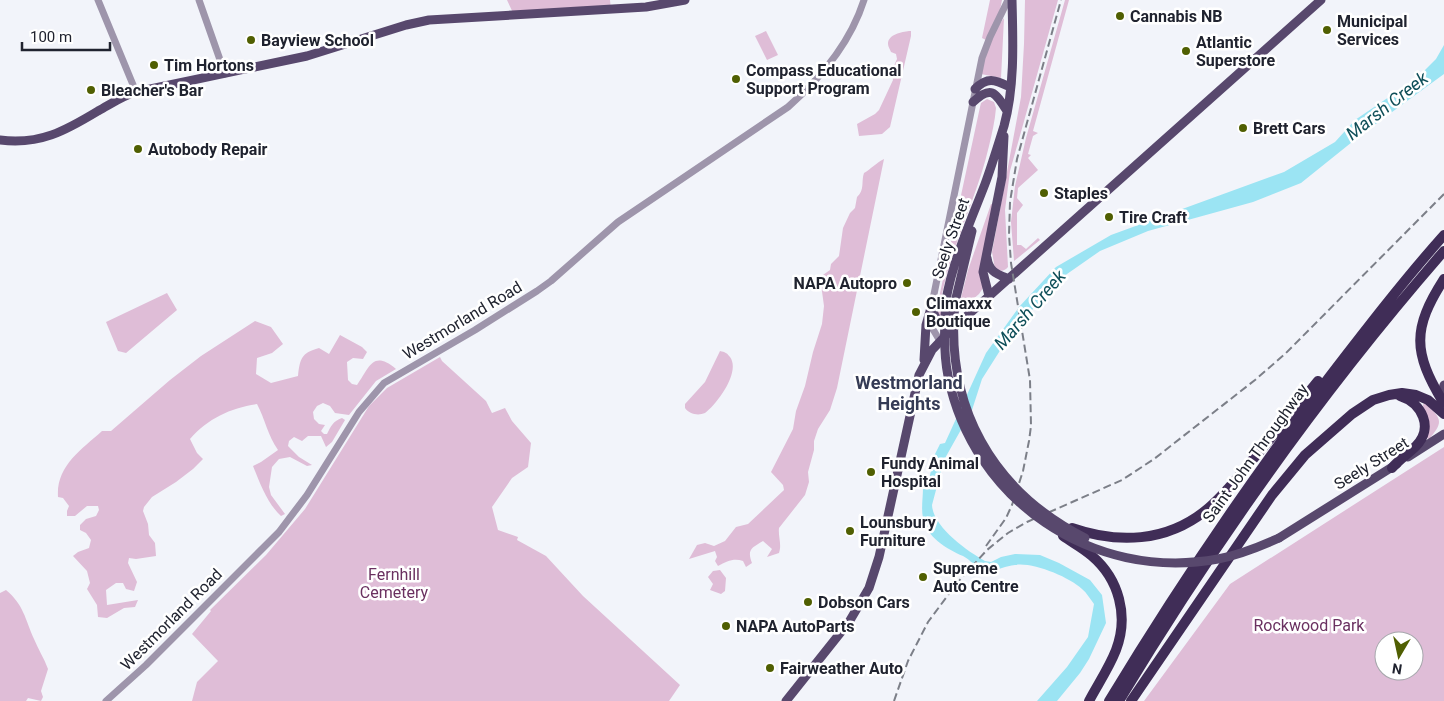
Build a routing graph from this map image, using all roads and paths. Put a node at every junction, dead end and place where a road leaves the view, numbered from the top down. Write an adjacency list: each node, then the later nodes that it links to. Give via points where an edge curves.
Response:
1 (98, 0): 10 (street)
2 (199, 0): 7 (street)
3 (685, 0): 7 (main road, via 646,7 429,20 324,52)
4 (864, 0): 35 (street, Westmorland Road, via 856,23 842,47 788,107 618,222 537,291 384,383 359,412 307,495 279,532)
5 (1010, 0): 8 (main road, Seely Street, via 1013,48); 9 (street, via 986,47)
6 (1321, 0): 18 (main road)
7 (225, 74): 10 (main road)
8 (1010, 87): 9 (main road, via 988,81); 12 (main road, Seely Street)
9 (975, 89): 11 (street)
10 (136, 92): 14 (main road, via 118,99 63,132 26,142)
11 (973, 102): 12 (main road, via 983,93 991,93); 21 (street)
12 (1006, 110): 13 (main road, Seely Street)
13 (1004, 124): 16 (main road, via 1002,177); 34 (main road, Seely Street, bridge, via 985,184 952,268 950,301 956,372 965,406 990,458 1014,487)
14 (0, 140)
15 (1444, 235): 22 (highway, Saint John Throughway)
16 (987, 250): 18 (main road, via 990,269); 20 (main road, via 983,276)
17 (1444, 251): 39 (highway, Saint John Throughway, via 1370,339 1279,458 1198,575)
18 (1008, 279): 20 (main road)
19 (1444, 279): 26 (highway, via 1428,307 1420,335)
20 (989, 296): 23 (main road)
21 (933, 301): 23 (main road, via 937,320); 24 (street, via 931,326); 25 (main road, via 926,325)
22 (1379, 312): 34 (highway, bridge, via 1206,511 1169,532 1136,538 1103,537); 38 (highway, Saint John Throughway, via 1287,432 1206,548)
23 (960, 322): 24 (main road)
24 (940, 341): 25 (main road)
25 (923, 365): 36 (main road, via 918,375 879,557 869,588 849,622)
26 (1429, 377): 27 (highway, via 1436,381); 30 (highway)
27 (1444, 380)
28 (1444, 385): 30 (main road)
29 (1389, 395): 31 (highway, via 1402,392 1416,395 1428,400); 33 (highway, via 1412,401 1420,408 1425,426 1416,446); 40 (highway, via 1373,400 1352,414 1289,472)
30 (1444, 402)
31 (1444, 414)
32 (1444, 434): 33 (main road, Seely Street)
33 (1392, 468): 34 (main road, Seely Street, bridge, via 1278,536 1224,552 1163,557 1117,549)
34 (1059, 527): 37 (highway, bridge, via 1101,565 1119,596 1120,636 1114,655)
35 (106, 701)
36 (786, 701)
37 (1090, 701)
38 (1109, 701)
39 (1119, 701)
40 (1131, 701)

